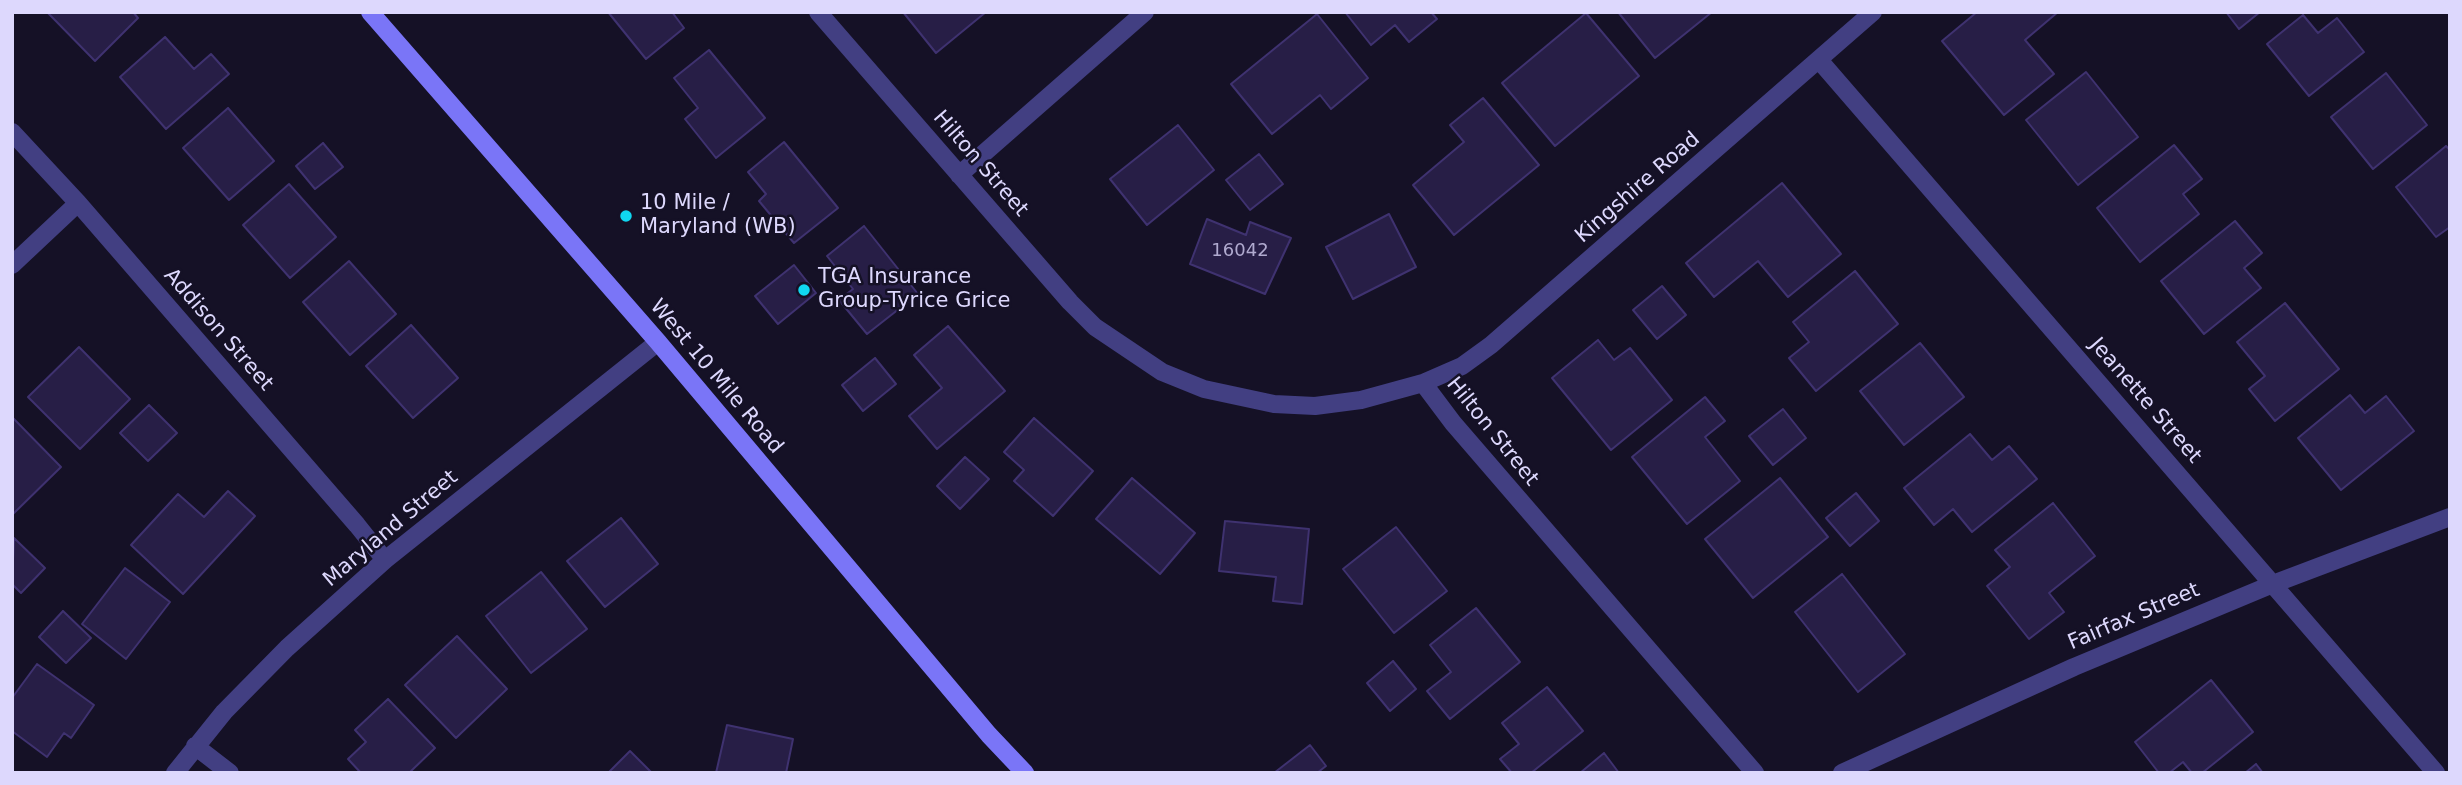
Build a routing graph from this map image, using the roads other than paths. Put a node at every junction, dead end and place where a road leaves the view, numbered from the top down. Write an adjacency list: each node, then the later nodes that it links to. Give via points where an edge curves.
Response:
1 (370, 12): 10 (main road, West 10 Mile Road)
2 (818, 12): 7 (street, Hilton Street)
3 (1145, 12): 7 (street)
4 (1873, 12): 5 (street, Kingshire Road)
5 (1818, 60): 11 (street, Kingshire Road, via 1516,325 1462,366); 14 (street, Jeanette Street)
6 (12, 132): 8 (street, Addison Street)
7 (959, 174): 11 (street, Hilton Street, via 1095,327 1163,372 1234,397 1315,406 1380,396)
8 (78, 203): 9 (street); 13 (street, Addison Street)
9 (12, 265)
10 (658, 342): 13 (street, Maryland Street); 18 (main road, West 10 Mile Road)
11 (1423, 383): 19 (street, Hilton Street)
12 (2450, 517): 14 (street, Fairfax Street)
13 (385, 560): 15 (street, Maryland Street, via 287,648)
14 (2273, 584): 20 (street, Fairfax Street, via 2074,667); 21 (street, Jeanette Street)
15 (195, 746): 16 (street, Maryland Street); 17 (street)
16 (176, 773)
17 (230, 773)
18 (1025, 773)
19 (1755, 773)
20 (1842, 773)
21 (2436, 773)

